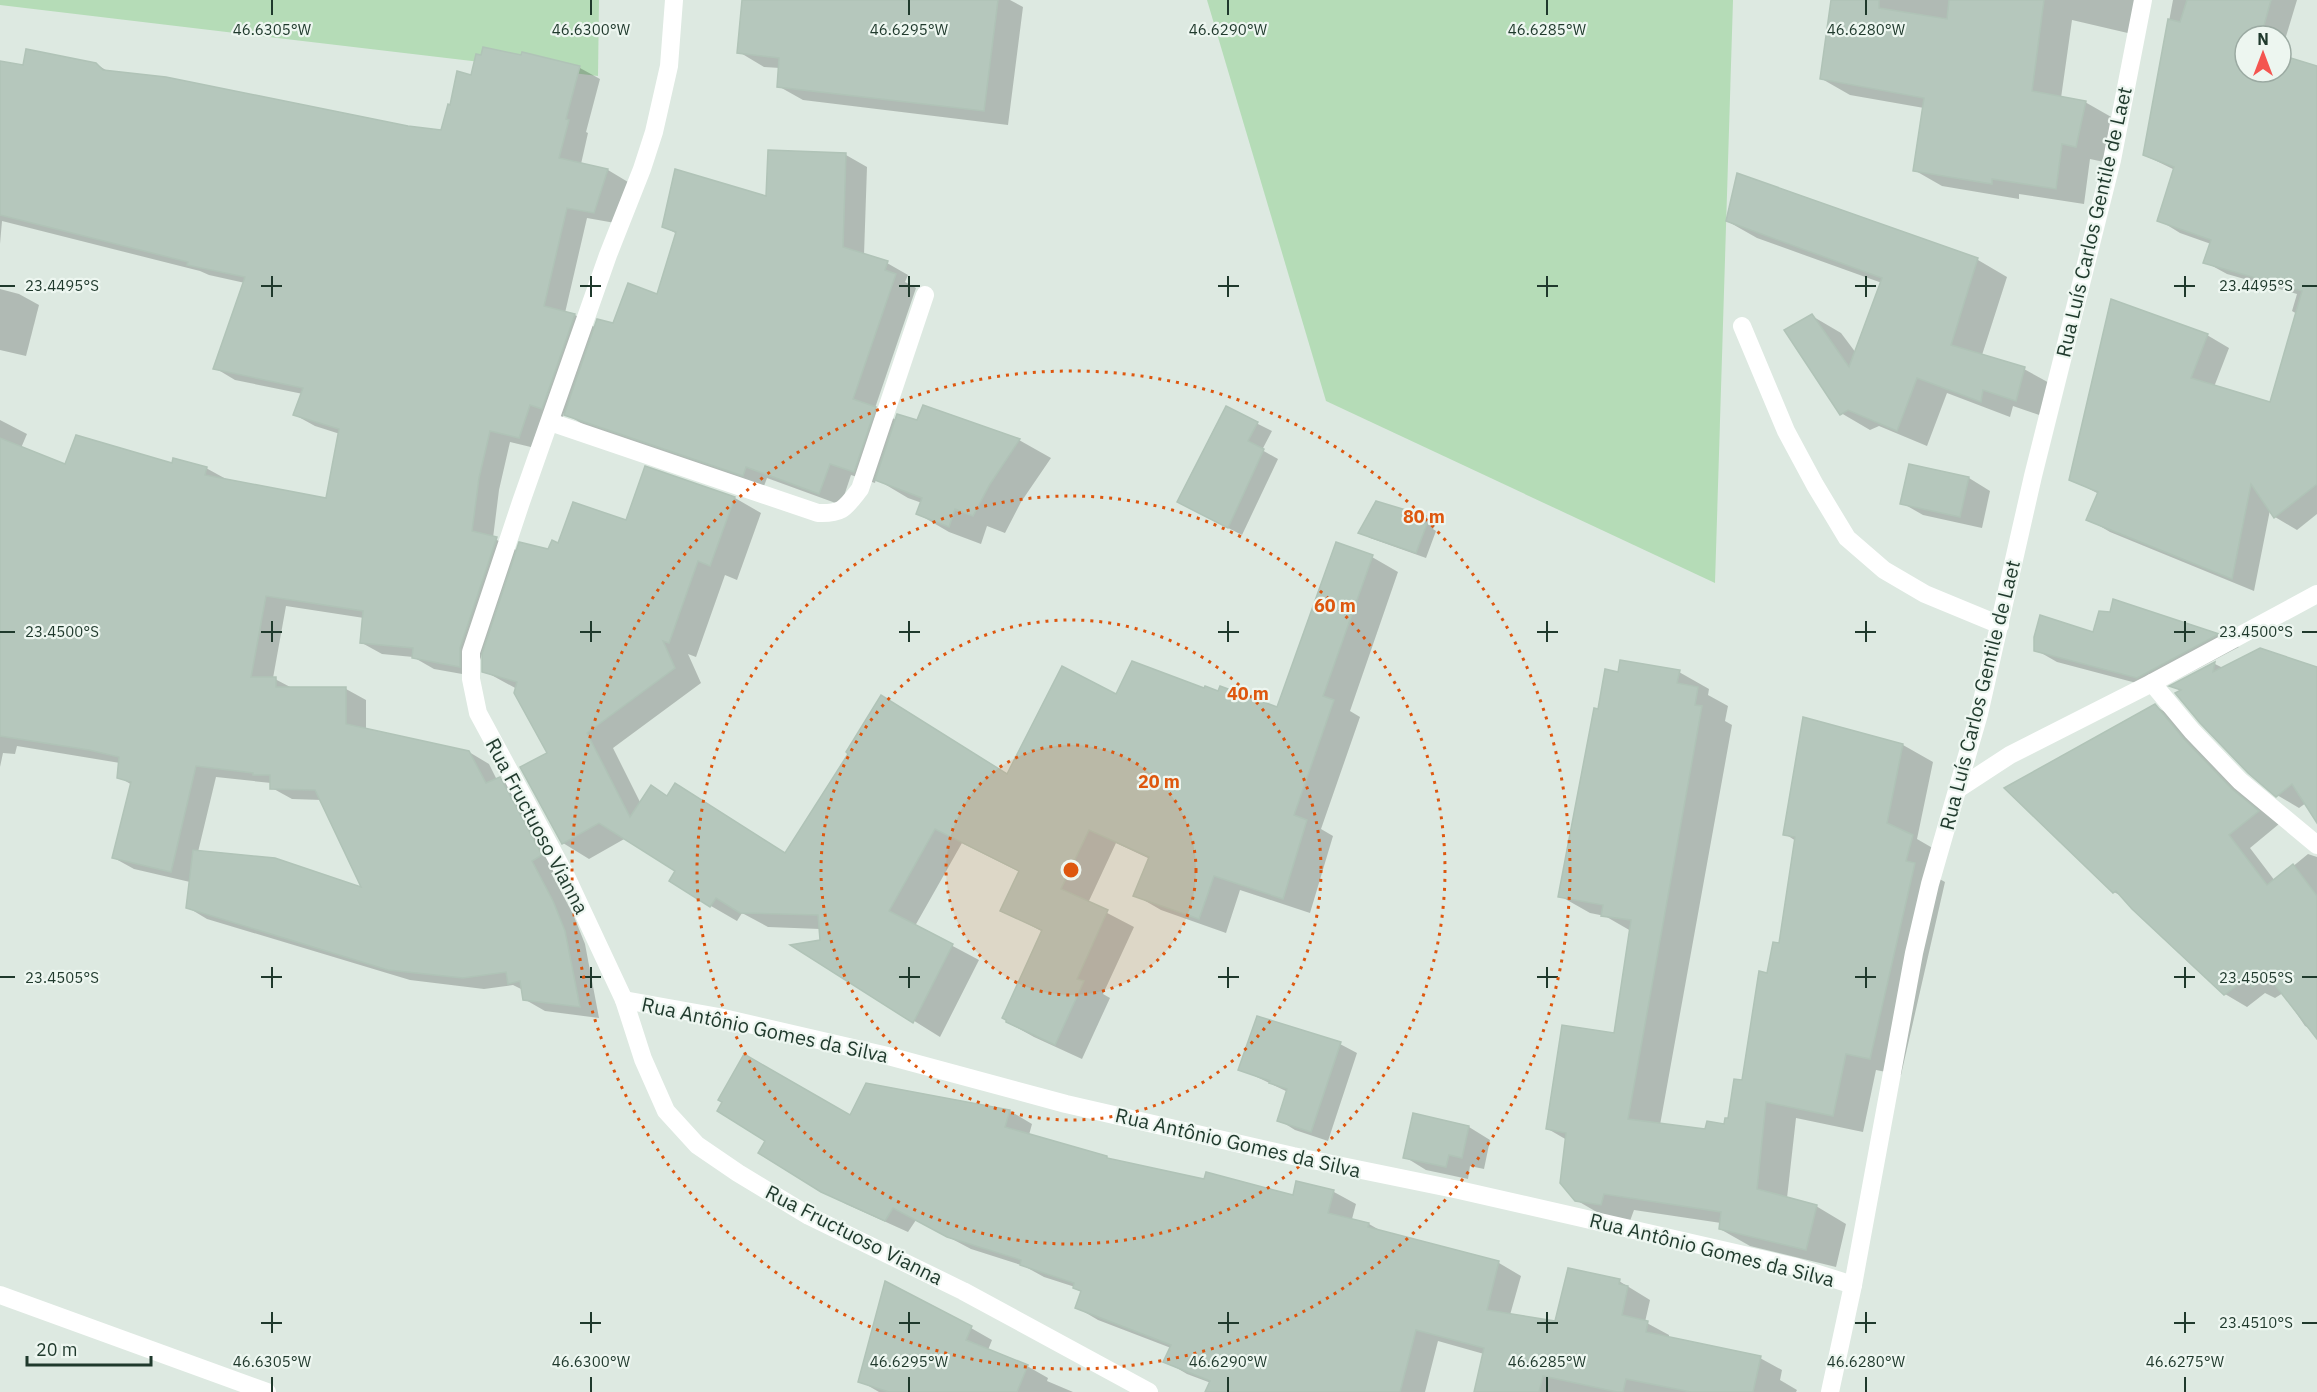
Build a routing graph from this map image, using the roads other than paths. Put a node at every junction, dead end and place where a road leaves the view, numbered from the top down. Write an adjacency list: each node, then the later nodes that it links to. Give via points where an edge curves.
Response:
1 (675, 0): 5 (street, Rua Fructuoso Vianna, via 669,66 654,132)
2 (2144, 0): 7 (street, Rua Luís Carlos Gentile de Laet, via 2112,160)
3 (925, 295): 5 (street, via 860,489 836,514 818,513)
4 (1742, 326): 7 (street, via 1786,431 1847,538 1884,570 1925,594)
5 (550, 422): 11 (street, Rua Fructuoso Vianna, via 471,652 471,679 478,713 566,876)
6 (2317, 594): 8 (street)
7 (2000, 625): 9 (street, Rua Luís Carlos Gentile de Laet)
8 (2152, 683): 9 (street, via 2010,755); 10 (street, via 2240,781)
9 (1958, 789): 12 (street, Rua Luís Carlos Gentile de Laet, via 1914,953)
10 (2317, 845)
11 (624, 1000): 12 (street, Rua Antônio Gomes da Silva, via 765,1027 1066,1104 1796,1267); 14 (street, Rua Fructuoso Vianna, via 666,1111 697,1145 809,1216 963,1291)
12 (1853, 1285): 16 (street, Rua Luís Carlos Gentile de Laet)
13 (0, 1295): 15 (street)
14 (1143, 1390)
15 (267, 1392)
16 (1830, 1392)

